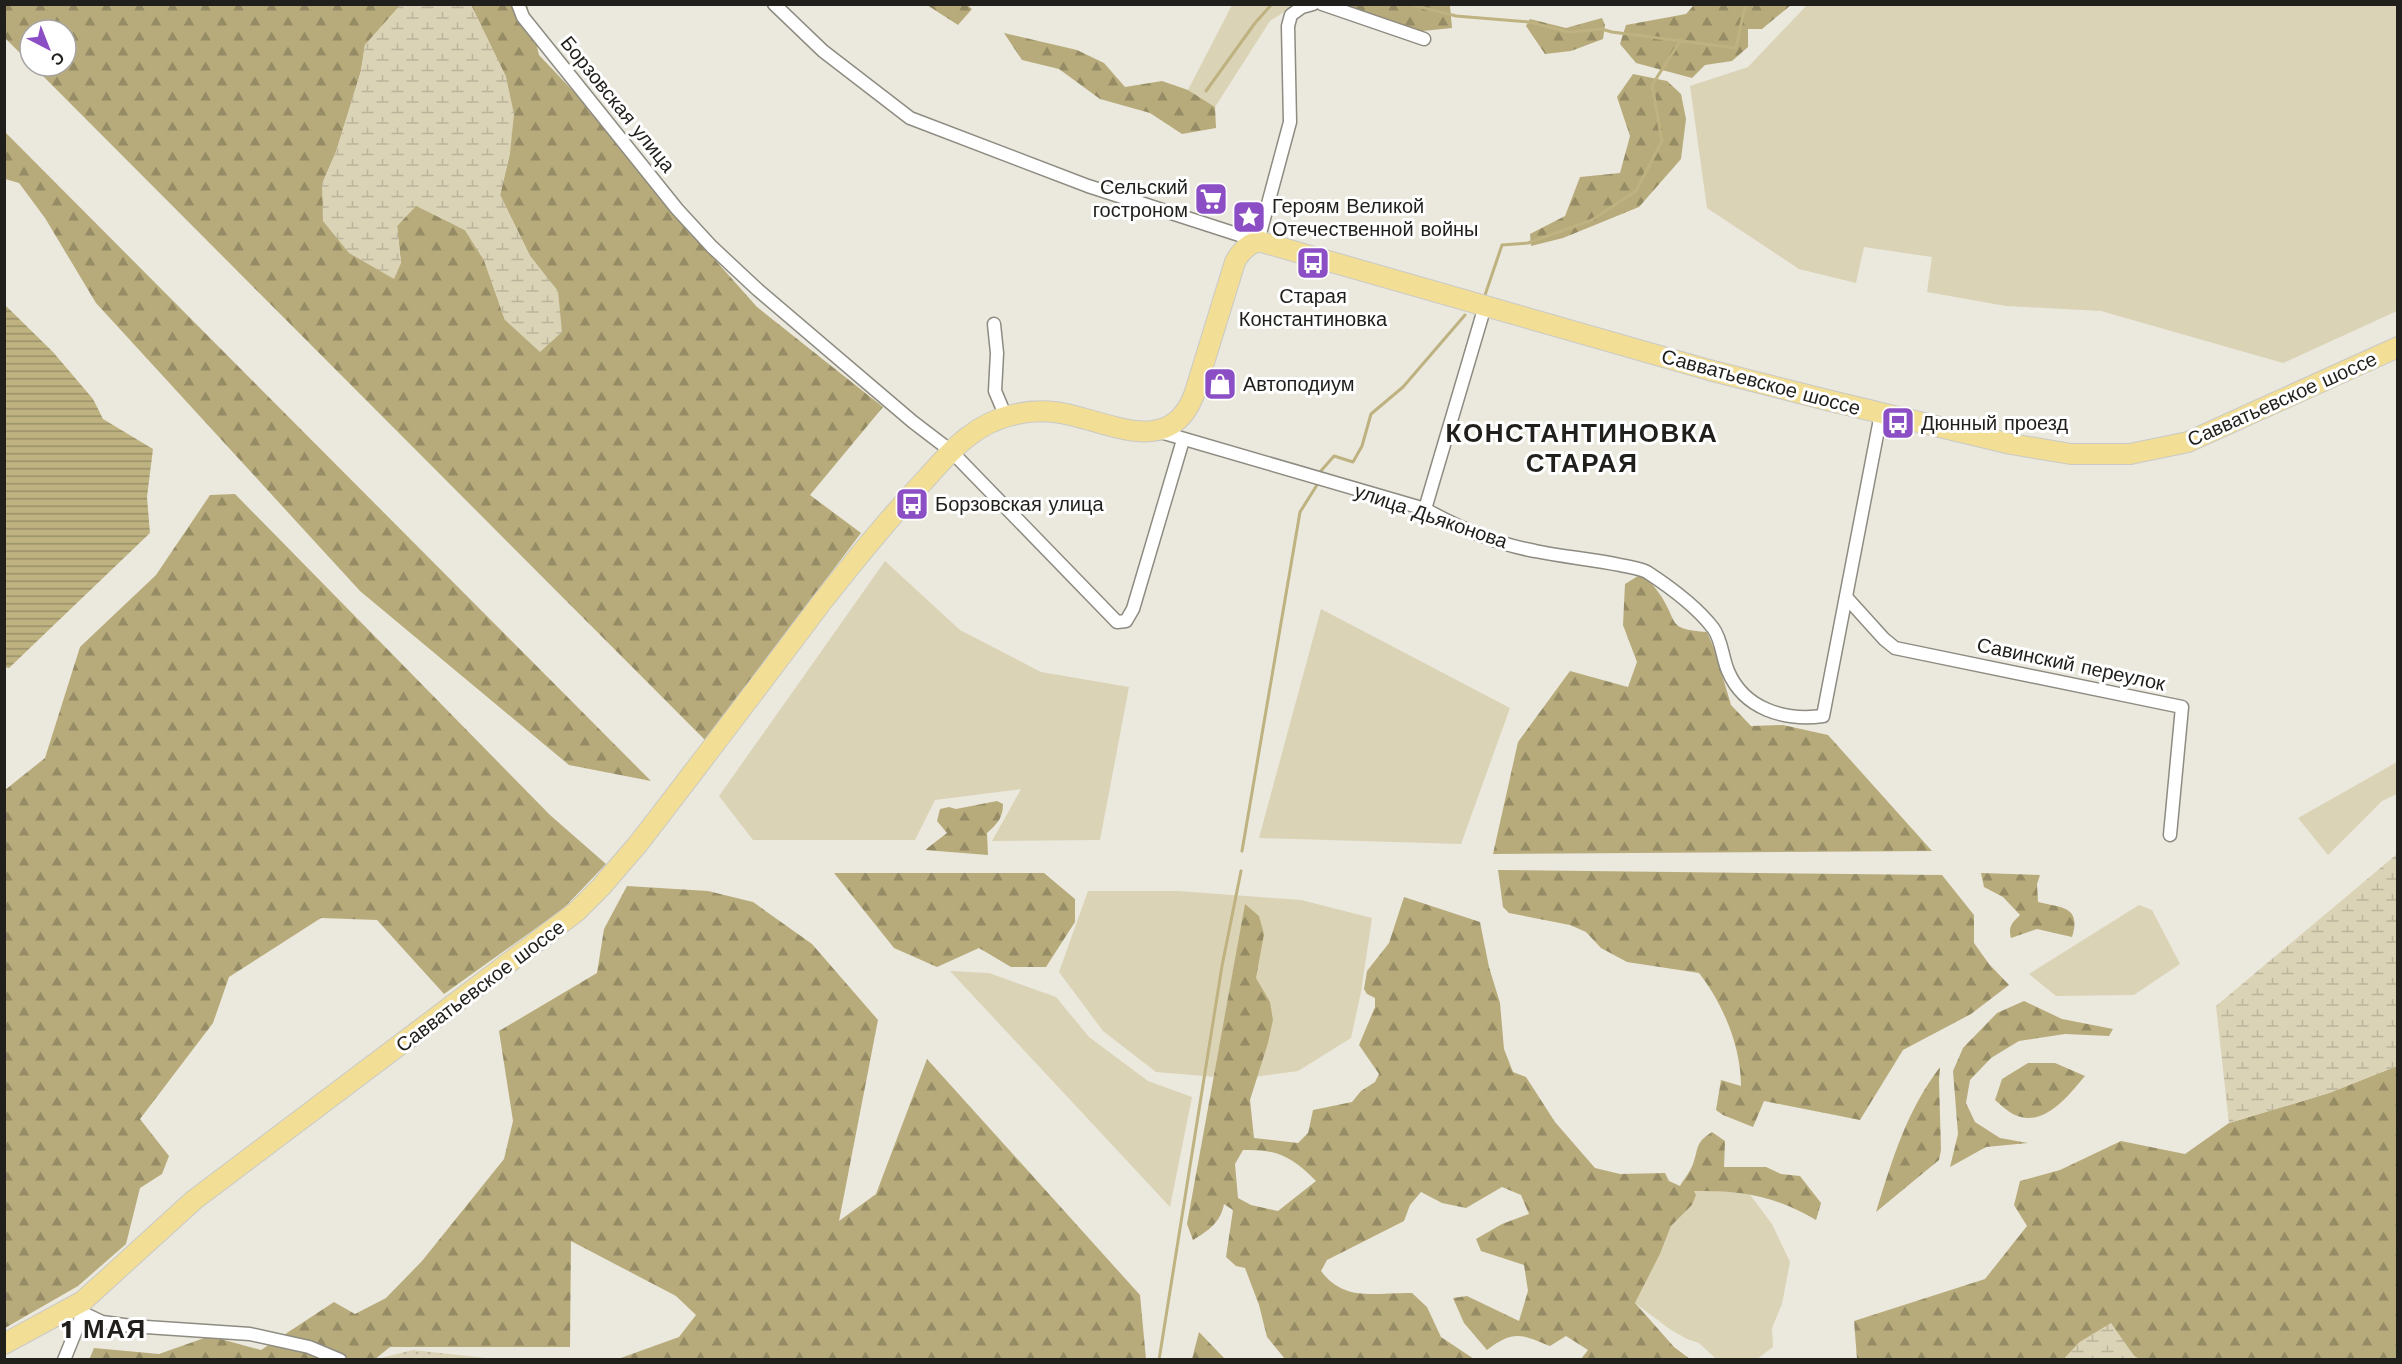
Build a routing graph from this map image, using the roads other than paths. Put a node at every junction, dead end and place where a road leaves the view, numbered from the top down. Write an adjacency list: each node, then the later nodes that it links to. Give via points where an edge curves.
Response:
1 (518, 4): 14 (street, Борзовская улица, via 523,17 712,247)
2 (774, 4): 6 (street, via 823,51 910,118 1088,186)
3 (1322, 4): 5 (street)
4 (1308, 6): 6 (street, via 1291,15 1288,26 1290,122)
5 (1424, 39)
6 (1258, 241): 7 (main road, Савватьевское шоссе); 12 (main road, via 1244,249 1235,262 1189,406 1178,420)
7 (1485, 306): 10 (main road, Савватьевское шоссе); 15 (street)
8 (994, 324): 11 (street, via 995,391)
9 (2397, 347): 10 (main road, Савватьевское шоссе, via 2210,434 2142,453 2060,453)
10 (1881, 414): 16 (street)
11 (1006, 417): 12 (main road, улица Дьяконова, via 1054,412 1140,432); 14 (main road, улица Дьяконова, via 977,430)
12 (1157, 431): 13 (street, улица Дьяконова)
13 (1184, 440): 14 (street, Борзовская улица, via 1133,609 1123,622 1111,618); 15 (street, улица Дьяконова)
14 (951, 451): 18 (main road, Савватьевское шоссе, via 870,539 652,826 585,904 194,1200)
15 (1425, 510): 16 (street, улица Дьяконова, via 1458,528 1534,551 1645,571 1691,605 1713,628 1737,688 1764,710 1790,716 1822,716)
16 (1846, 597): 17 (street, Савинский переулок, via 1895,648 2182,707)
17 (2170, 835)
18 (81, 1308): 19 (main road, Савватьевское шоссе); 20 (street); 21 (street, via 102,1322 261,1336)
19 (4, 1344)
20 (64, 1359)
21 (340, 1359)

